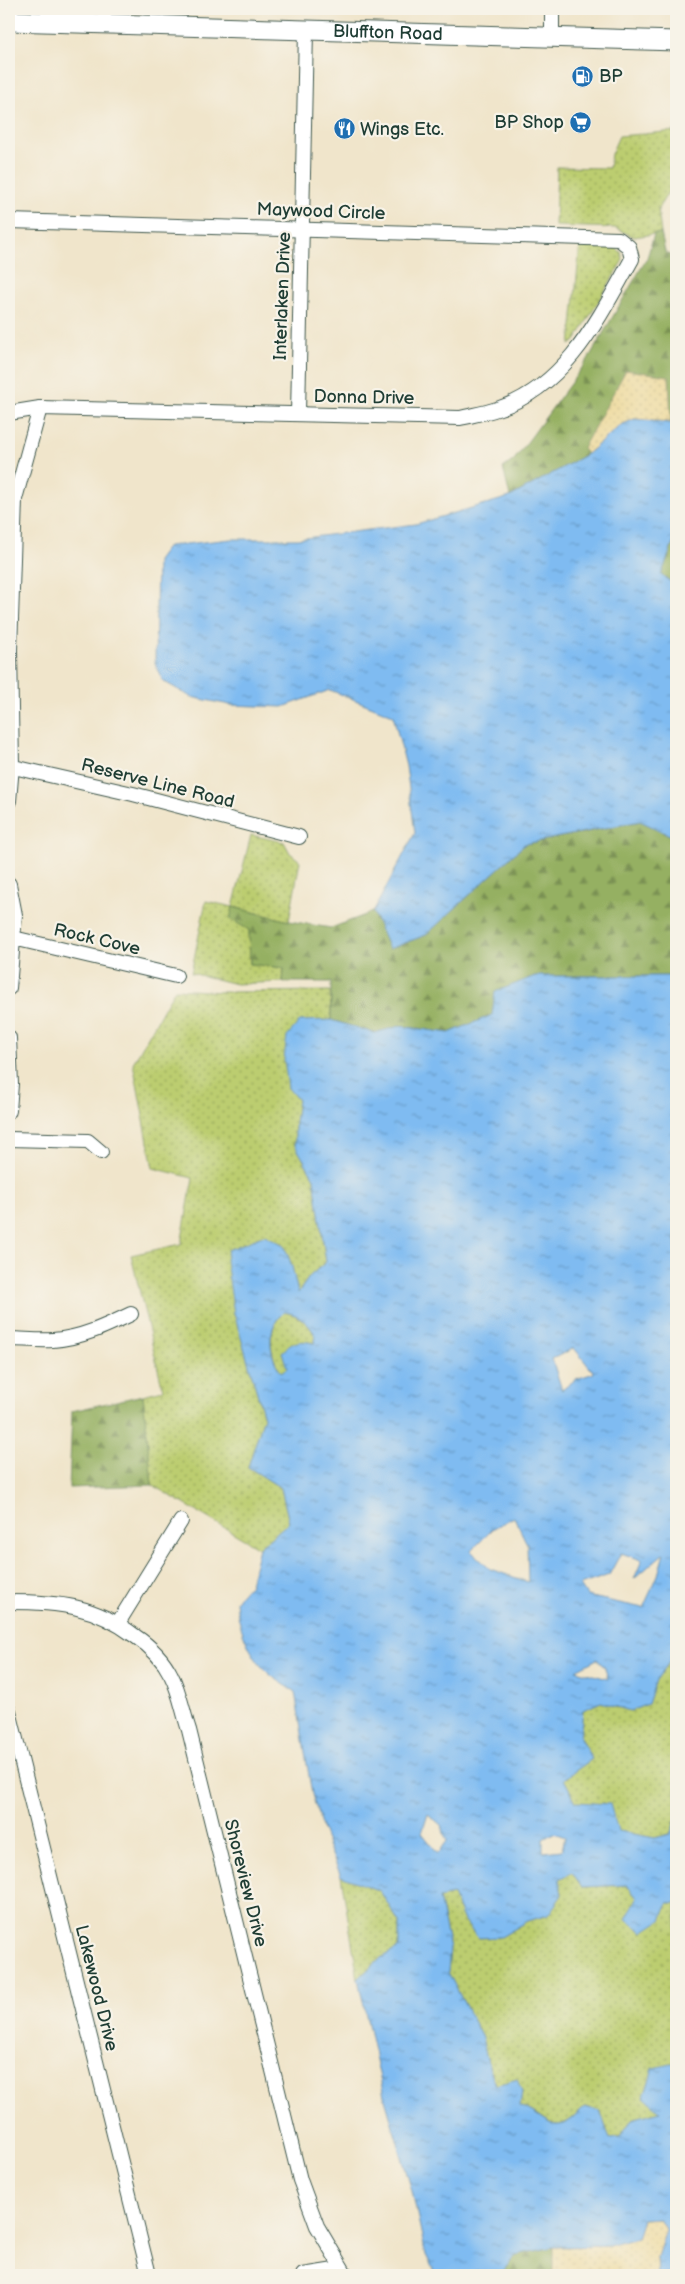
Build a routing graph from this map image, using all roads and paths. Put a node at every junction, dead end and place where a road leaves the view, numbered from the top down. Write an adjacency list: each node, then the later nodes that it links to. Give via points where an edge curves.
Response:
1 (552, 9): 4 (street)
2 (9, 21): 3 (main road, Bluffton Road)
3 (306, 30): 4 (main road, Bluffton Road); 7 (street, Interlaken Drive)
4 (552, 37): 5 (main road, Bluffton Road)
5 (676, 41)
6 (9, 220): 7 (street, Maywood Circle)
7 (303, 230): 8 (street, Maywood Circle, via 619,239); 11 (street, Interlaken Drive)
8 (629, 247): 11 (street, Donna Drive, via 632,259 594,328 574,355 541,385 518,400 498,409 460,418)
9 (40, 408): 10 (street, Donna Drive); 11 (street, Donna Drive); 12 (street)
10 (9, 413)
11 (298, 414)
12 (12, 496): 13 (street)
13 (10, 766): 14 (street); 15 (street, Reserve Line Road)
14 (9, 801)
15 (298, 837)
16 (9, 884): 17 (street, via 15,914)
17 (11, 938): 18 (street, Rock Cove); 19 (street)
18 (176, 976)
19 (9, 988)
20 (9, 1038): 21 (street)
21 (9, 1111)
22 (9, 1139): 23 (street, via 88,1141)
23 (101, 1152)
24 (131, 1314): 25 (street, via 76,1337)
25 (9, 1339)
26 (181, 1521): 28 (street)
27 (9, 1602): 28 (street, Shoreview Drive, via 76,1606)
28 (118, 1623): 30 (street, Shoreview Drive, via 148,1645 172,1676 189,1730 300,2180 317,2226)
29 (9, 1711): 31 (street, Lakewood Drive)
30 (344, 2272): 32 (street)
31 (149, 2275)
32 (303, 2275)

